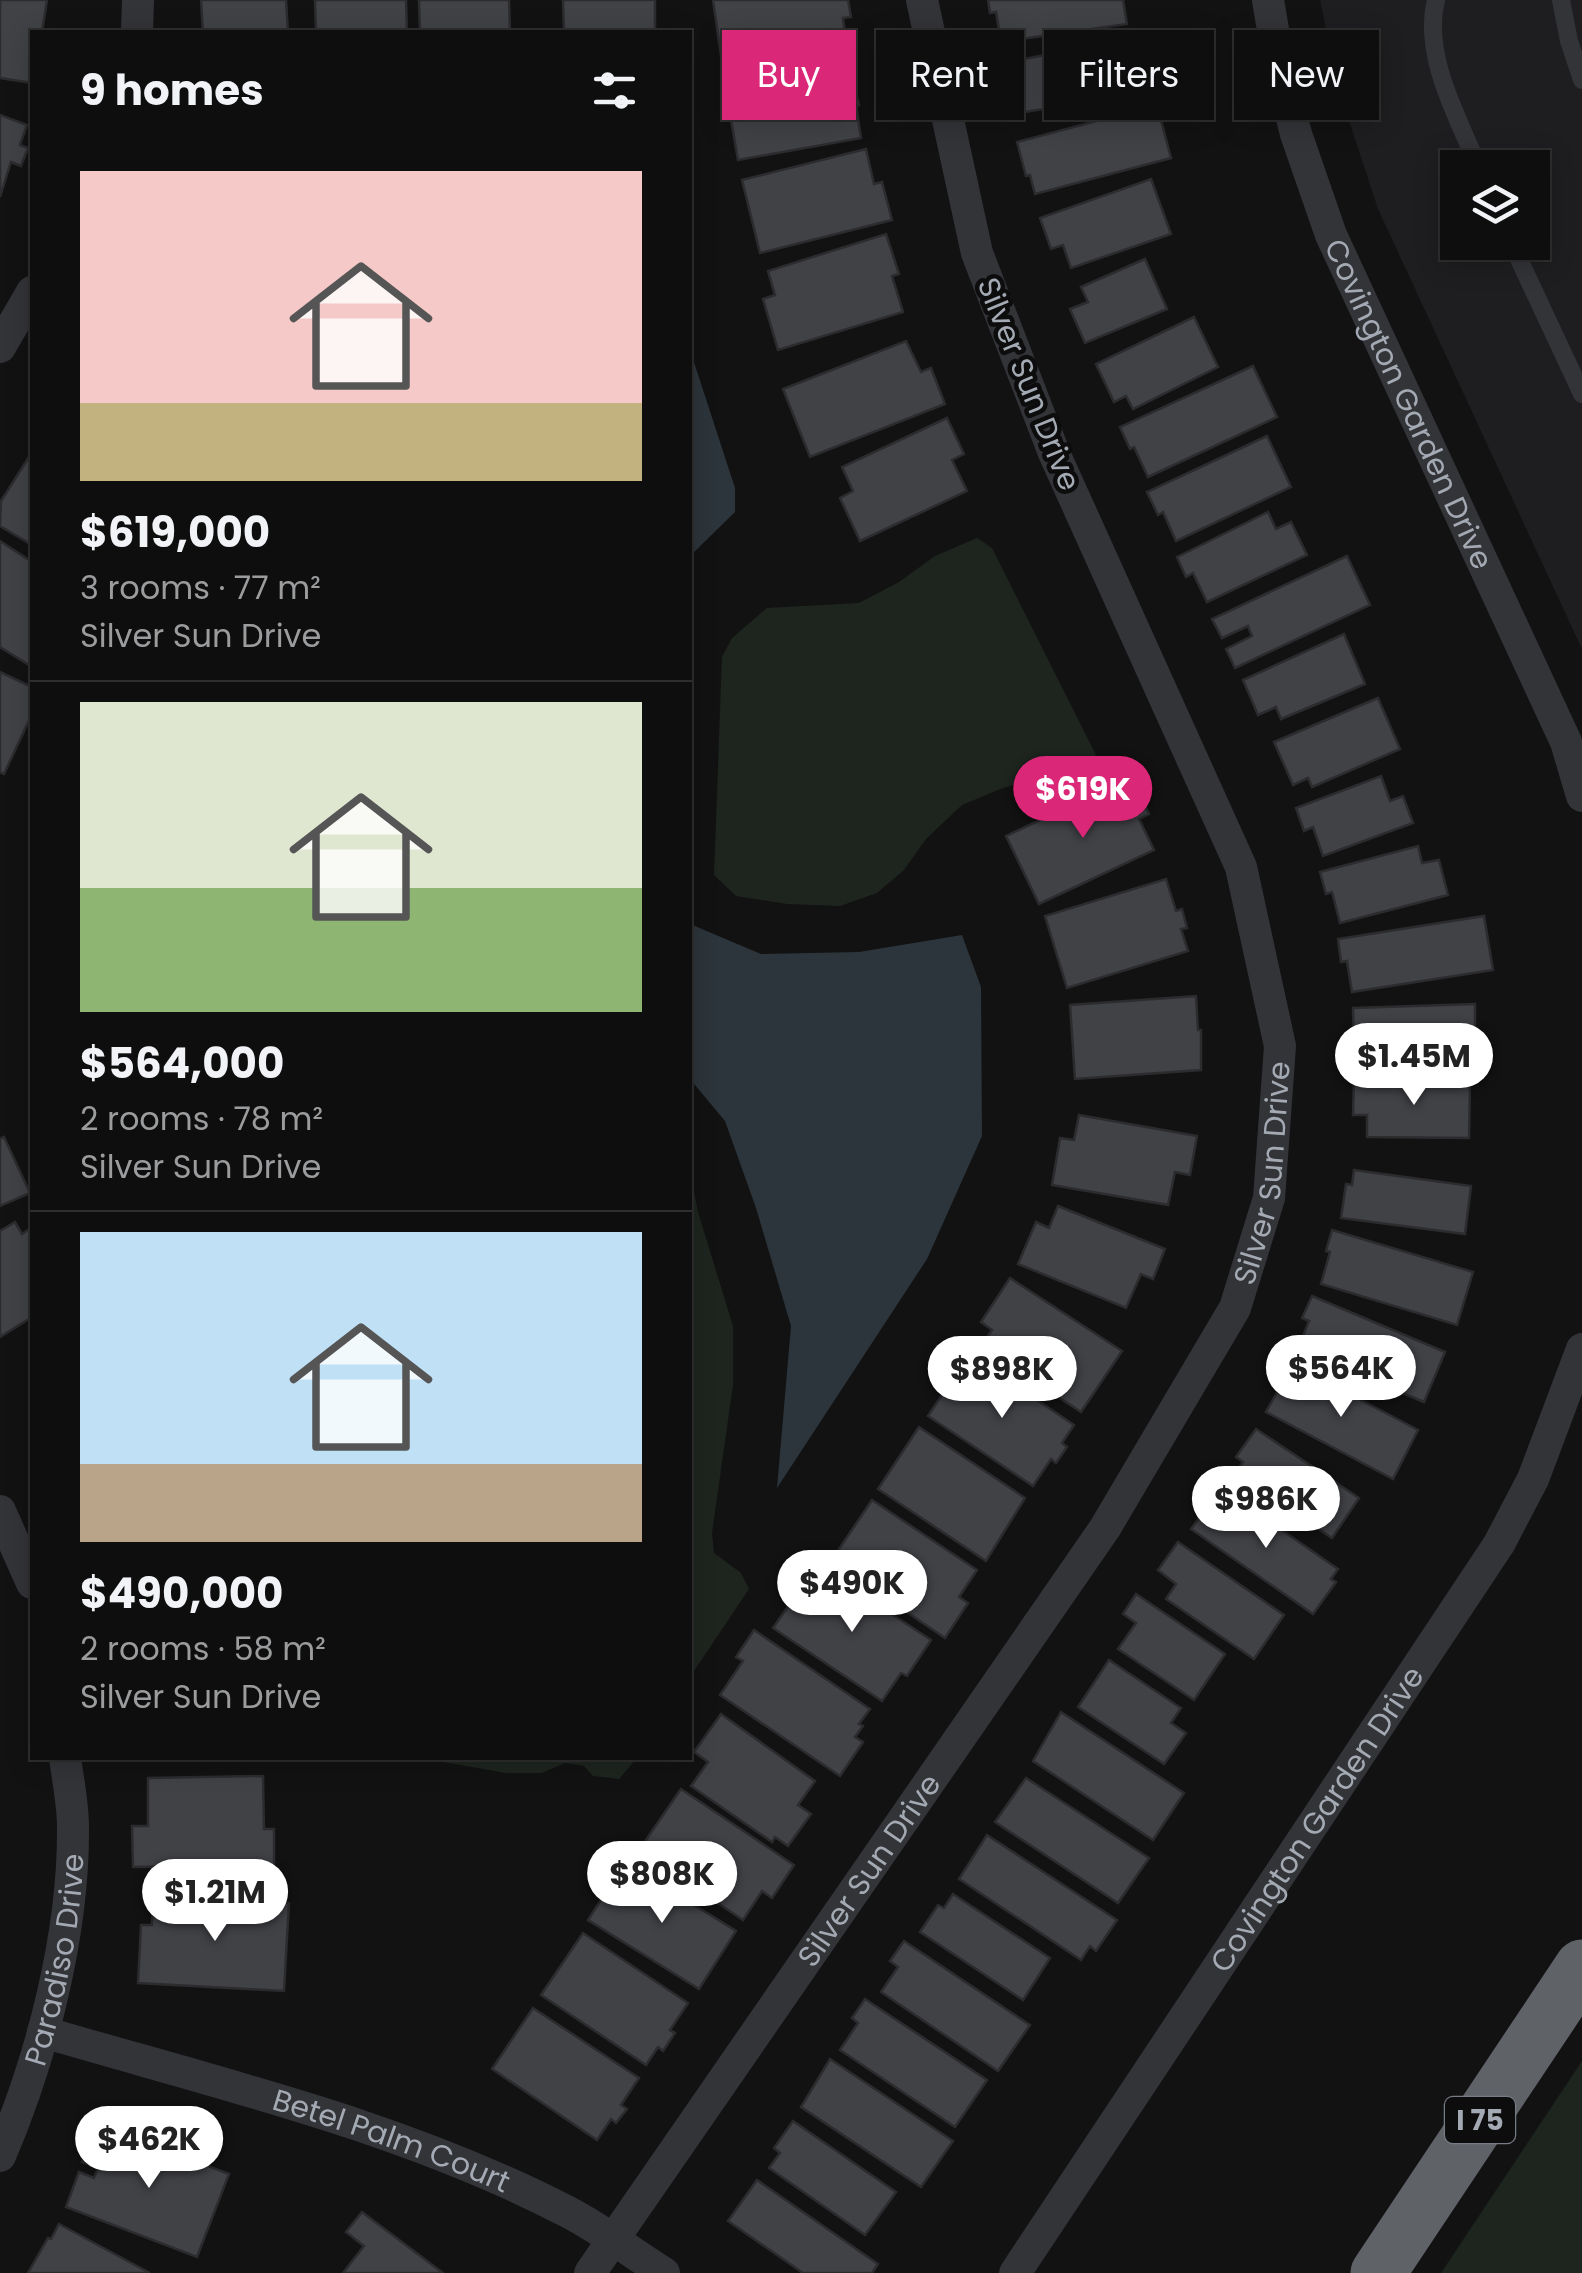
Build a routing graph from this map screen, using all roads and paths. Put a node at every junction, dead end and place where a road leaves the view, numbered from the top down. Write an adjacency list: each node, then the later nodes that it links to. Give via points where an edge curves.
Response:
1 (138, 0): 6 (street)
2 (922, 0): 21 (street, Silver Sun Drive, via 977,253 1054,453 1242,866 1280,1046 1269,1198 1235,1308 1105,1528)
3 (1268, 0): 13 (street, Covington Garden Drive, via 1292,118 1331,236 1566,742)
4 (1436, 0): 8 (lane, via 1434,44)
5 (1561, 0): 7 (lane)
6 (137, 30)
7 (1582, 80)
8 (1471, 150)
9 (1519, 260): 12 (lane)
10 (30, 295): 11 (street)
11 (0, 347)
12 (1582, 394)
13 (1582, 796)
14 (1582, 1349): 24 (street, Covington Garden Drive, via 1533,1480 1499,1544)
15 (0, 1511): 16 (street)
16 (30, 1578)
17 (65, 1760): 19 (street, Paradiso Drive, via 73,1826 62,1957)
18 (1582, 1967): 25 (highway, I 75)
19 (42, 2032): 20 (street, Paradiso Drive); 21 (street, Betel Palm Court, via 246,2088 425,2148 569,2213)
20 (0, 2156)
21 (613, 2241): 22 (street, Silver Sun Drive); 23 (street, Betel Palm Court)
22 (590, 2273)
23 (664, 2273)
24 (1015, 2273)
25 (1378, 2273)

